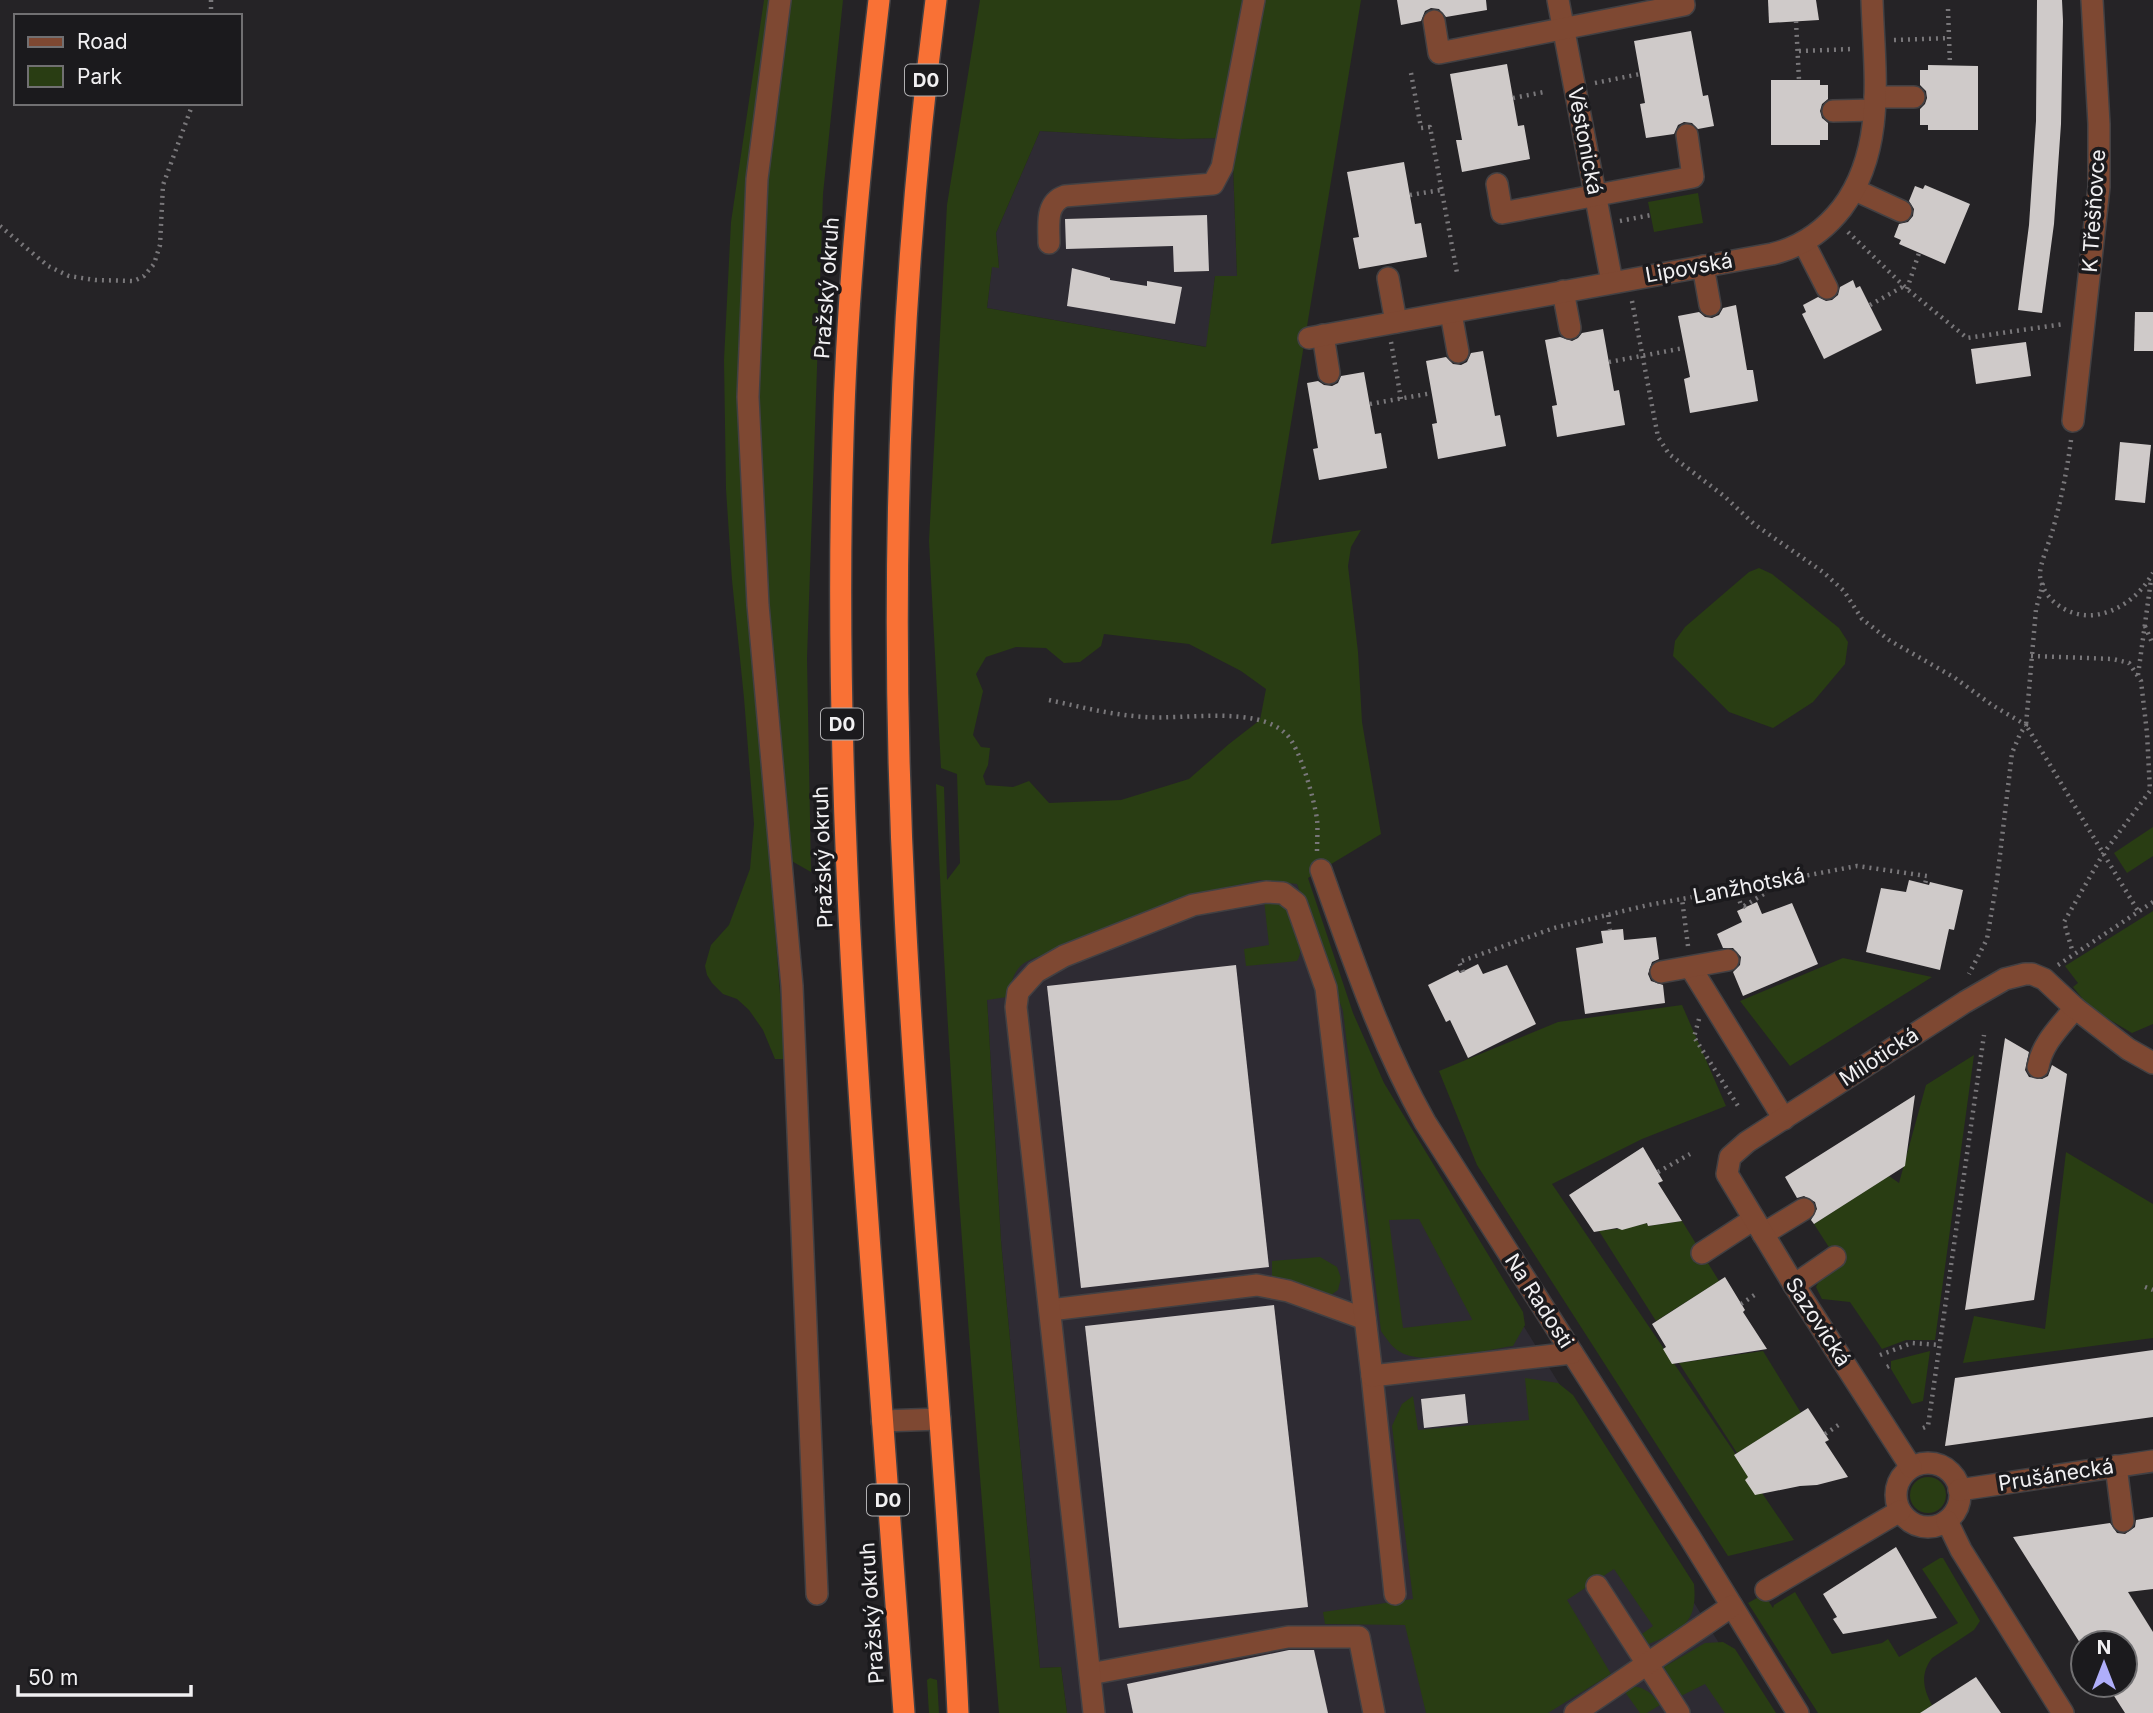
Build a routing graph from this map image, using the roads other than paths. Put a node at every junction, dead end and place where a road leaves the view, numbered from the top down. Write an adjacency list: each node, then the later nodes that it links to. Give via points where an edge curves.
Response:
1 (780, 0): 62 (street, via 757,179 748,397 757,591 792,986)
2 (879, 0): 52 (highway, Pražský okruh / D0, via 849,290 840,615 849,912)
3 (936, 0): 51 (highway, D0, via 906,300 898,626 905,925)
4 (1254, 0): 19 (street, via 1217,181 1066,196 1052,204)
5 (1558, 0): 10 (street, Věstonická)
6 (1683, 0): 10 (street, via 1684,5)
7 (1872, 0): 12 (street, Lipovská)
8 (2092, 0): 32 (street, K Třešňovce, via 2099,187)
9 (1434, 20): 10 (street, via 1439,53)
10 (1562, 27): 17 (street, Věstonická)
11 (1914, 97): 12 (street)
12 (1875, 104): 13 (street); 16 (street, Lipovská, via 1871,147)
13 (1833, 111)
14 (1687, 135): 17 (street, via 1693,177)
15 (1497, 184): 17 (street, via 1502,213)
16 (1855, 190): 18 (street); 20 (street, Lipovská, via 1834,219)
17 (1597, 196): 23 (street, Věstonická)
18 (1901, 211)
19 (1049, 243)
20 (1804, 243): 21 (street, Lipovská, via 1785,251); 24 (street)
21 (1703, 266): 23 (street, Lipovská); 26 (street)
22 (1388, 278): 29 (street)
23 (1612, 282): 25 (street, Lipovská)
24 (1827, 288)
25 (1563, 291): 27 (street, Lipovská); 28 (street)
26 (1710, 305)
27 (1451, 313): 29 (street, Lipovská); 30 (street)
28 (1570, 328)
29 (1393, 330): 31 (street, Lipovská, via 1316,336)
30 (1458, 352)
31 (1329, 373)
32 (2073, 421)
33 (1321, 870): 49 (street, Na Radosti, via 1402,1082)
34 (1728, 960): 35 (street)
35 (1691, 968): 36 (street); 40 (street)
36 (1661, 972)
37 (2075, 1008): 38 (street); 39 (street, via 2040,1052); 40 (street, Milotická, via 2058,979 2032,974 2005,979)
38 (2153, 1063)
39 (2038, 1067)
40 (1784, 1119): 41 (street, Milotická, via 1733,1153)
41 (1727, 1174): 43 (street, Sazovická)
42 (1804, 1209): 43 (street)
43 (1758, 1227): 44 (street); 46 (street, Sazovická)
44 (1702, 1253)
45 (1835, 1257): 46 (street)
46 (1794, 1285): 55 (street, Sazovická)
47 (1050, 1310): 48 (street, via 1257,1285 1288,1291); 48 (street, via 1018,992 1037,972 1064,956 1193,905 1266,892 1283,893 1297,903 1326,988); 67 (street)
48 (1366, 1319): 50 (street)
49 (1572, 1353): 50 (street); 65 (street, Na Radosti)
50 (1372, 1376): 63 (street)
51 (940, 1419): 52 (street); 64 (highway, D0)
52 (882, 1421): 68 (highway, Pražský okruh / D0)
53 (2153, 1461): 54 (street, Prušánecká)
54 (2116, 1466): 56 (street, Prušánecká); 59 (street)
55 (1911, 1467): 56 (street, via 1942,1466); 57 (street, via 1898,1482)
56 (1959, 1490): 58 (street, via 1958,1507)
57 (1900, 1511): 58 (street, via 1916,1525); 61 (street)
58 (1947, 1521): 76 (street)
59 (2123, 1521)
60 (1597, 1586): 66 (street)
61 (1766, 1590)
62 (817, 1594)
63 (1395, 1594)
64 (953, 1603): 69 (highway, D0); 70 (highway)
65 (1732, 1606): 66 (street); 75 (street, Na Radosti)
66 (1648, 1664): 73 (street); 74 (street)
67 (1090, 1674): 71 (street); 72 (street, via 1288,1637 1359,1636)
68 (904, 1711)
69 (958, 1713)
70 (970, 1713)
71 (1094, 1713)
72 (1374, 1713)
73 (1575, 1713)
74 (1679, 1713)
75 (1798, 1713)
76 (2063, 1713)

